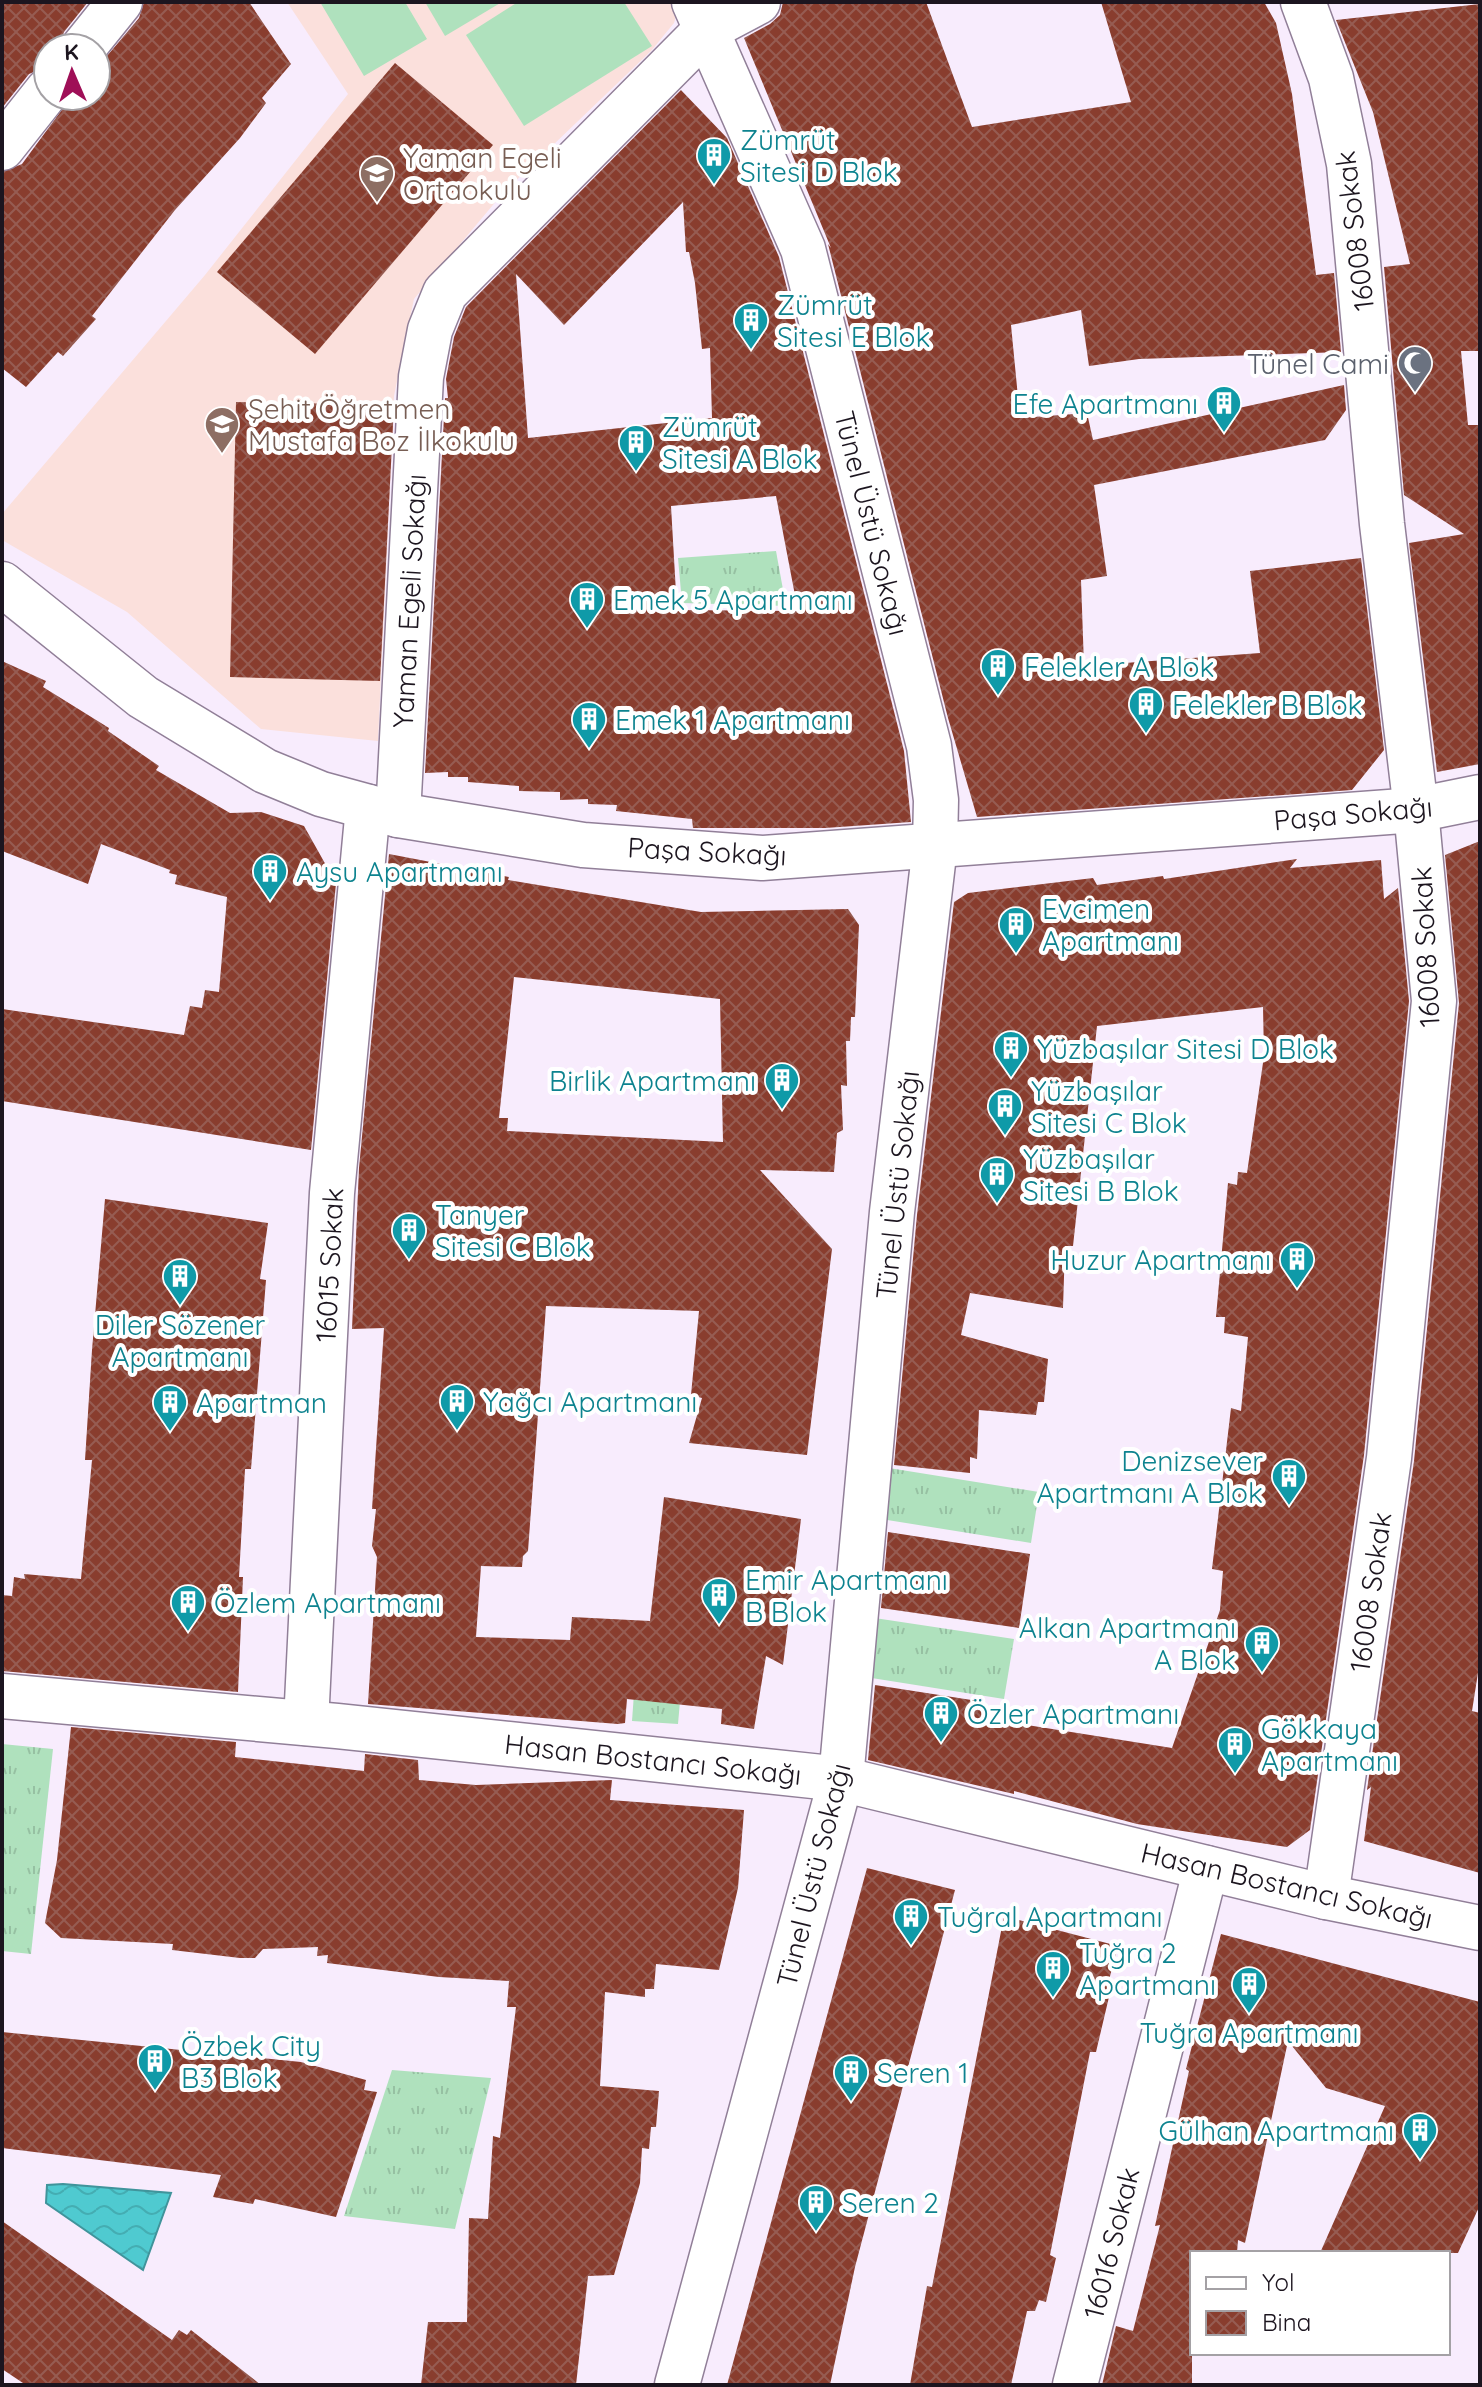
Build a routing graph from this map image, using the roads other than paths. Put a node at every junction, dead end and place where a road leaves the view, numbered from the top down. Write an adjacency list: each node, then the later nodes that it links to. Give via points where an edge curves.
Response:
1 (120, 2): 5 (street)
2 (758, 2): 4 (street, Yaman Egeli Sokağı)
3 (1303, 2): 10 (street, 16008 Sokak, via 1331,78 1349,164 1382,524)
4 (701, 15): 11 (street, Yaman Egeli Sokağı, via 445,293 430,330); 12 (street, Tünel Üstü Sokağı, via 803,249 929,746)
5 (96, 32)
6 (32, 110): 7 (street)
7 (2, 148)
8 (2, 584): 11 (street, Paşa Sokağı, via 143,697 212,740 265,771)
9 (1480, 797): 10 (street, Paşa Sokağı)
10 (1416, 810): 12 (street, Paşa Sokağı); 17 (street, 16008 Sokak, via 1434,1001 1389,1458)
11 (383, 811): 12 (street, Paşa Sokağı, via 583,845 762,858); 14 (street, 16015 Sokak, via 332,1193)
12 (935, 846): 15 (street, Tünel Üstü Sokağı, via 892,1212)
13 (2, 1696): 14 (street, Hasan Bostancı Sokağı)
14 (306, 1723): 15 (street, Hasan Bostancı Sokağı)
15 (841, 1779): 16 (street, Hasan Bostancı Sokağı); 19 (street, Tünel Üstü Sokağı)
16 (1206, 1868): 17 (street, Hasan Bostancı Sokağı); 20 (street, 16016 Sokak)
17 (1326, 1897): 18 (street, Hasan Bostancı Sokağı)
18 (1480, 1928)
19 (677, 2385)
20 (1075, 2385)

